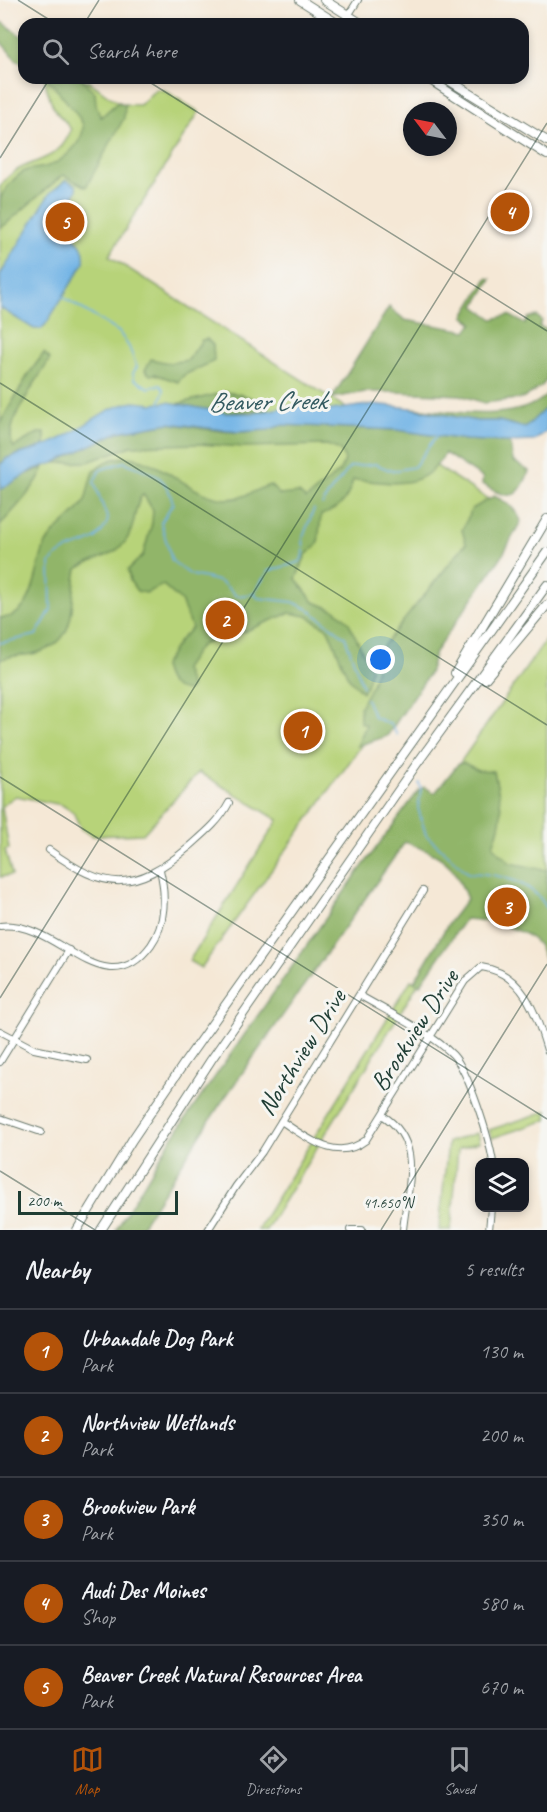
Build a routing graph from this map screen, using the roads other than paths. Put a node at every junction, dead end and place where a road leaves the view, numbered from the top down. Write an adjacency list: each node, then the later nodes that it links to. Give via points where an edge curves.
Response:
1 (300, 0): 5 (main road)
2 (324, 0): 4 (main road)
3 (358, 0): 4 (street)
4 (348, 15): 6 (street); 7 (main road)
5 (328, 18)
6 (346, 18)
7 (353, 18)
8 (436, 84): 11 (main road)
9 (455, 84): 10 (main road)
10 (547, 141)
11 (547, 155)
12 (547, 519): 17 (highway)
13 (547, 552): 17 (highway)
14 (547, 585): 16 (highway)
15 (547, 605): 16 (highway)
16 (465, 697): 38 (highway, via 212,1060)
17 (409, 747): 37 (highway, via 185,1062)
18 (229, 803): 20 (street, via 220,820)
19 (49, 850): 20 (street, via 86,874 105,880 135,879)
20 (160, 870): 23 (street, via 164,898 161,922 141,957 124,967 104,969)
21 (423, 891): 24 (street, Northview Drive)
22 (0, 926): 23 (street, via 34,930)
23 (69, 950): 27 (street)
24 (359, 995): 26 (street); 33 (street, Northview Drive)
25 (0, 1031): 27 (street)
26 (430, 1038): 28 (street, Brookview Drive, via 465,981 481,967 497,972 522,990 535,1012); 31 (street, Brookview Drive); 35 (street, via 453,1055 466,1078)
27 (14, 1039): 29 (street, via 34,1049); 30 (street)
28 (547, 1050)
29 (87, 1060)
30 (0, 1062)
31 (382, 1115): 33 (street, Brookview Drive, via 372,1132 354,1147 332,1149); 42 (street, Brookview Drive, via 398,1127 409,1145)
32 (0, 1118): 34 (street)
33 (281, 1121): 39 (street, Northview Drive)
34 (41, 1132)
35 (492, 1158)
36 (491, 1212): 43 (street)
37 (77, 1230)
38 (101, 1230)
39 (208, 1230)
40 (350, 1230): 41 (street)
41 (362, 1230)
42 (403, 1230)
43 (489, 1230)

